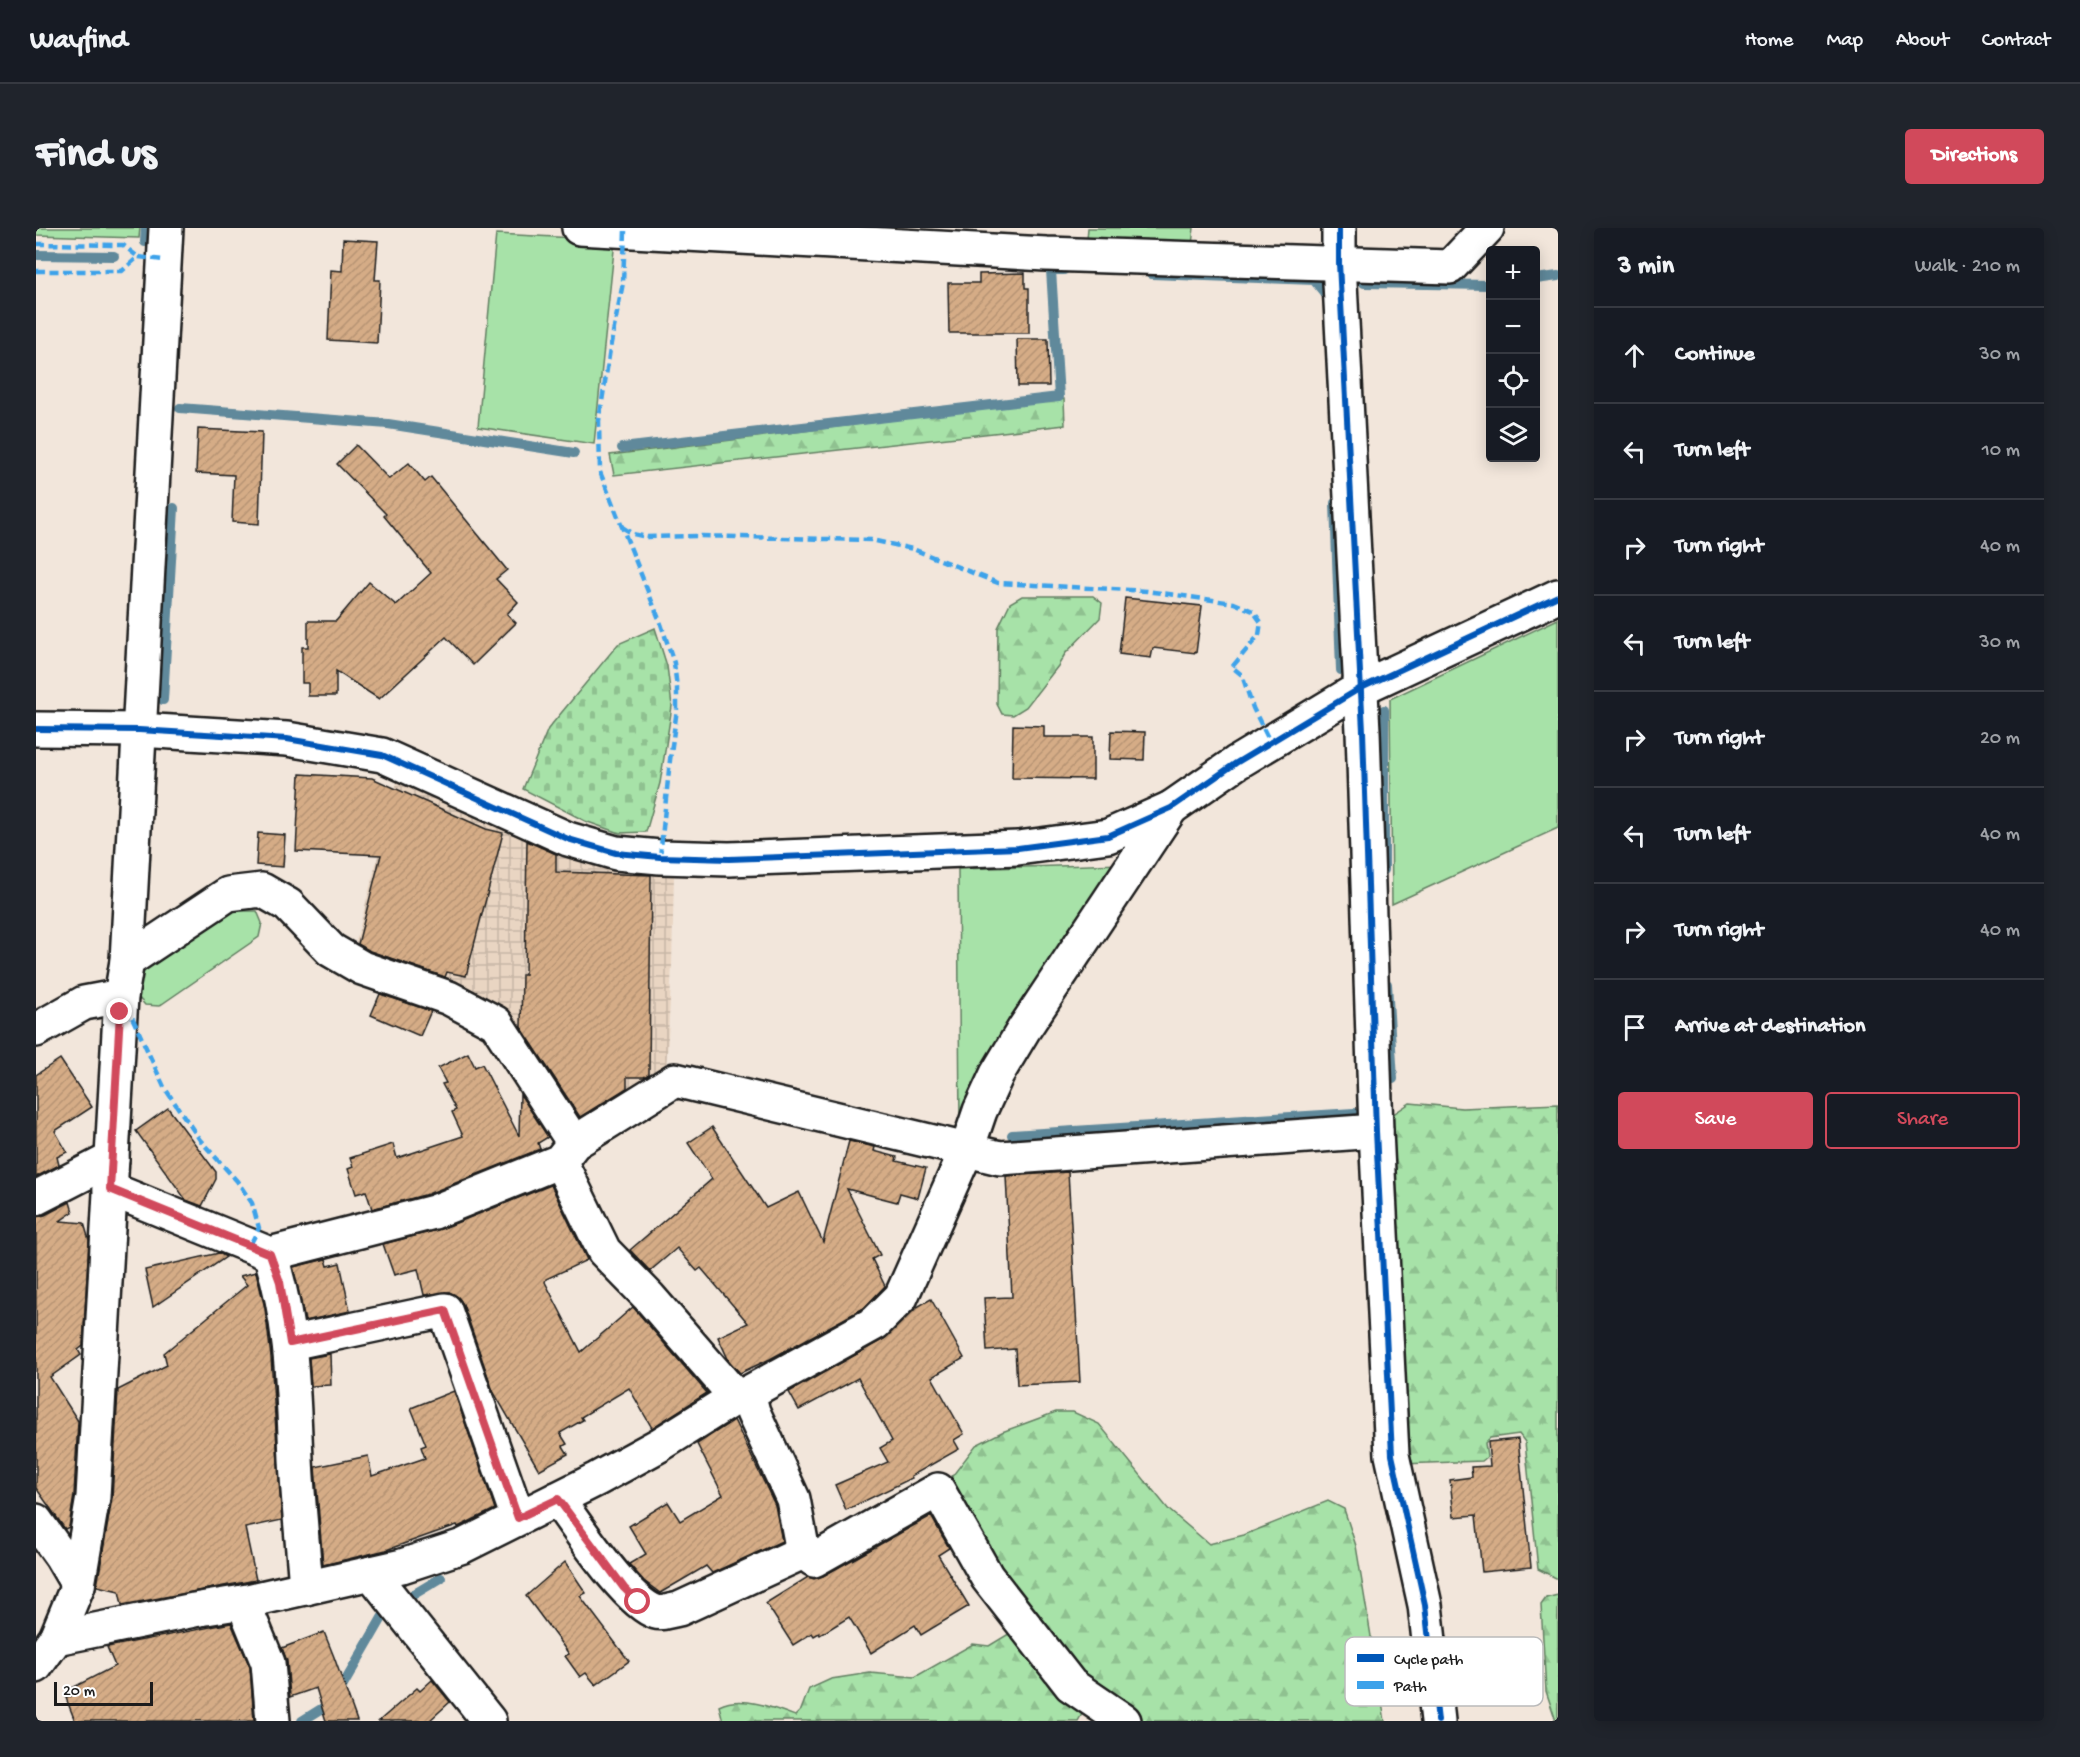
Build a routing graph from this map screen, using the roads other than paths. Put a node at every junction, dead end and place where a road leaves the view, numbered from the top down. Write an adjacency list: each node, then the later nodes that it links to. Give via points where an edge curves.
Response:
1 (166, 228): 9 (street)
2 (579, 228): 5 (street, via 1046,254)
3 (1339, 228): 5 (street)
4 (1488, 228): 5 (street, via 1450,267)
5 (1339, 263): 7 (street)
6 (1558, 596): 7 (street)
7 (1359, 689): 10 (street, via 1236,762); 14 (street)
8 (36, 729): 9 (street)
9 (139, 730): 10 (street, via 287,739 382,755 567,839 616,852 660,857 729,859 1018,849 1108,836); 11 (street)
10 (1171, 808): 15 (street, via 997,1074)
11 (128, 961): 12 (street); 16 (street, via 228,894 262,890 288,905 331,950 362,968 449,998 496,1023)
12 (120, 996): 13 (street, via 84,1003); 17 (street)
13 (36, 1030)
14 (1376, 1131): 15 (street, via 1000,1158); 30 (street, via 1392,1455)
15 (967, 1149): 16 (street, via 675,1080); 21 (street, via 902,1297 875,1323)
16 (567, 1152): 19 (street, via 434,1212); 21 (street, via 604,1251)
17 (111, 1174): 18 (street); 19 (street); 27 (street, via 93,1497)
18 (36, 1198)
19 (270, 1254): 20 (street, via 280,1282)
20 (290, 1343): 23 (street, via 445,1310); 28 (street)
21 (742, 1395): 22 (street); 25 (street, via 793,1499)
22 (558, 1499): 23 (street); 25 (street, via 624,1588 638,1602 657,1612 679,1609)
23 (518, 1518): 26 (street, via 463,1546)
24 (36, 1521): 27 (street)
25 (803, 1552): 36 (street, via 814,1560 938,1490 987,1577 1071,1684)
26 (371, 1573): 28 (street); 35 (street)
27 (78, 1585): 31 (street)
28 (306, 1588): 29 (street)
29 (243, 1602): 31 (street); 34 (street, via 268,1663)
30 (1429, 1637)
31 (56, 1638): 32 (street)
32 (36, 1666)
33 (1436, 1706): 37 (street)
34 (273, 1721)
35 (489, 1721)
36 (1124, 1721)
37 (1438, 1721)

